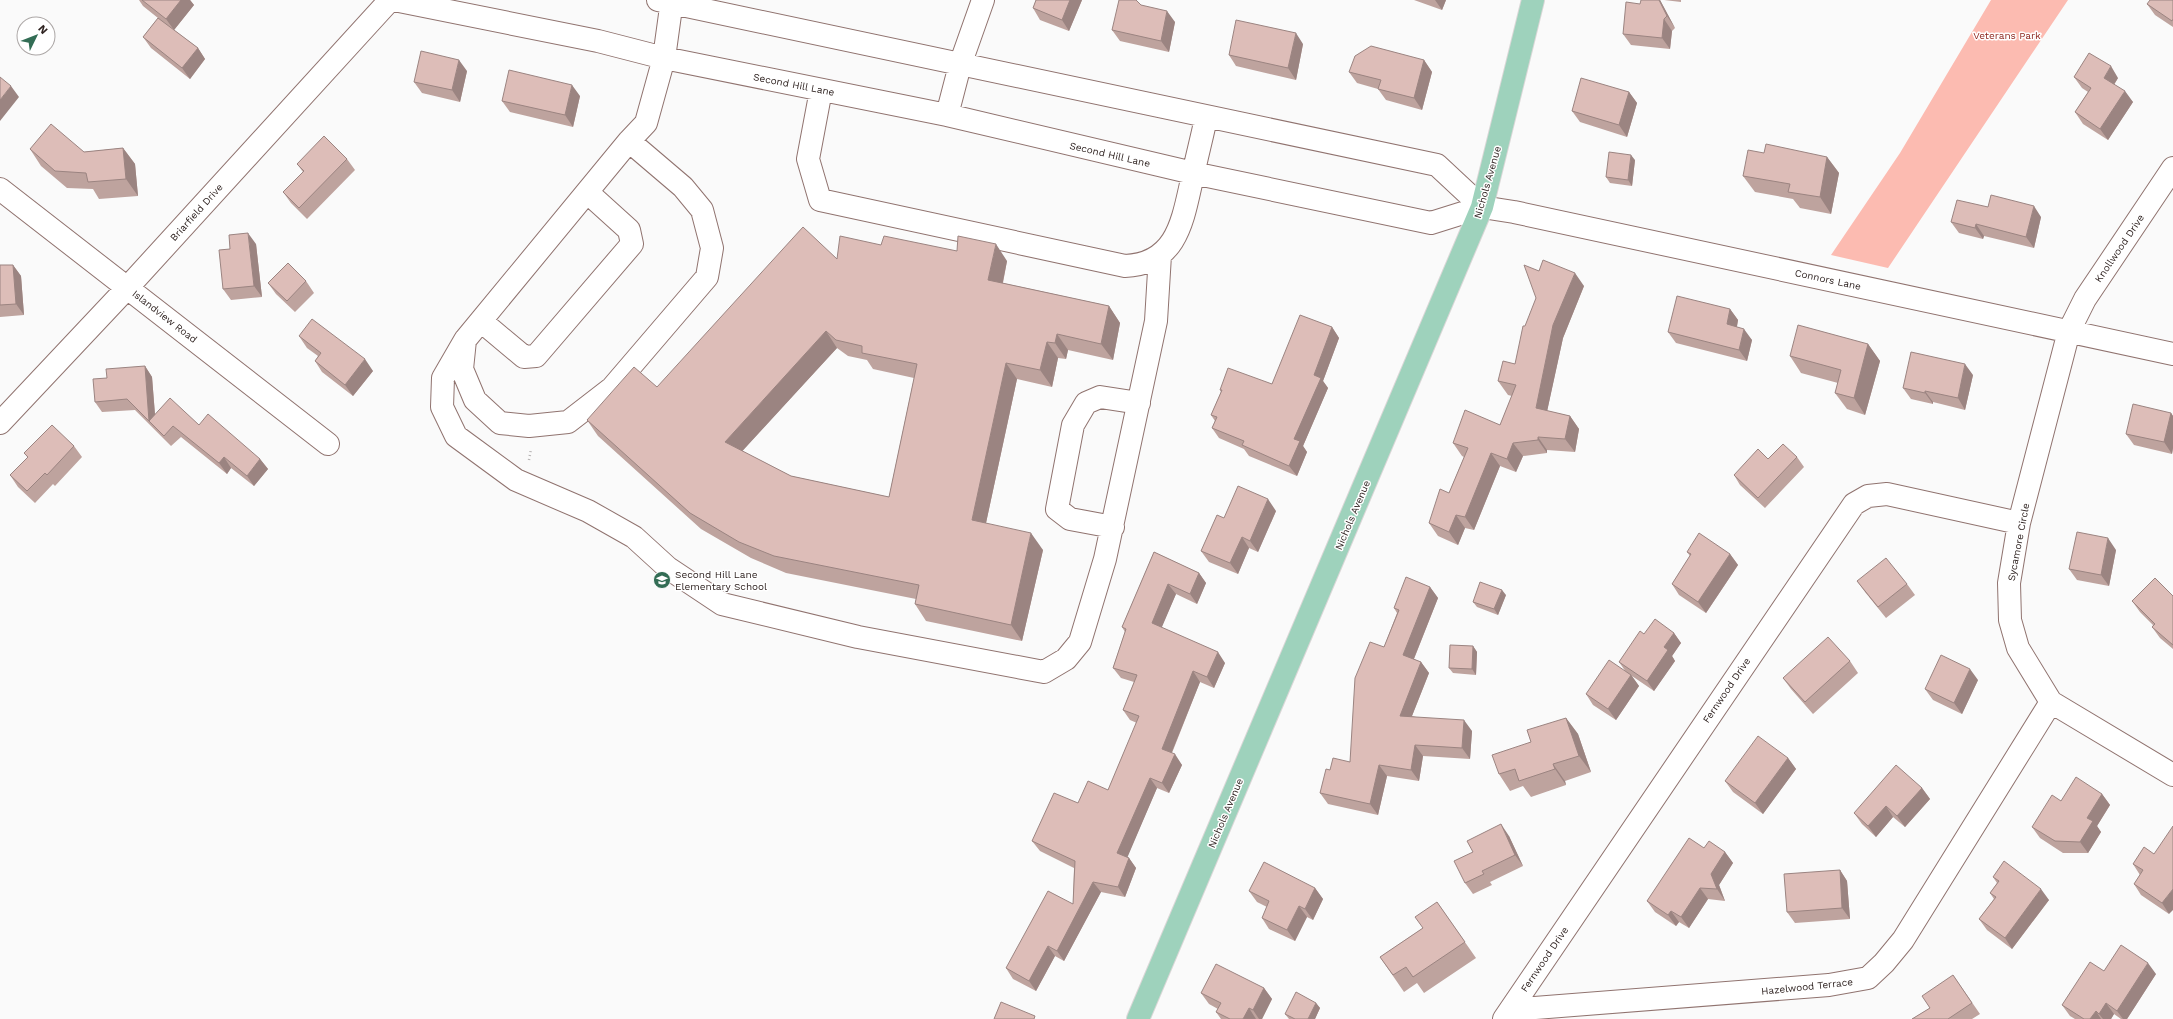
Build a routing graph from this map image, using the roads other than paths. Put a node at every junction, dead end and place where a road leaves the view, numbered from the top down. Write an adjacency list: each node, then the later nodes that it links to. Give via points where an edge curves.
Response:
1 (390, 0): 18 (street, Briarfield Drive)
2 (394, 0): 6 (street, Second Hill Lane)
3 (984, 0): 7 (street)
4 (1533, 0): 16 (main road, Nichols Avenue)
5 (667, 1): 6 (street); 7 (street)
6 (664, 58): 8 (street, Second Hill Lane); 11 (street, via 646,123)
7 (960, 65): 9 (street); 10 (street)
8 (821, 90): 9 (street, Second Hill Lane); 17 (street, via 808,158 820,200 1115,265 1148,263)
9 (947, 115): 13 (street, Second Hill Lane)
10 (1206, 118): 13 (street); 16 (street, via 1437,165)
11 (630, 141): 15 (street); 21 (street, via 683,187 702,210 712,248 707,277 612,388 568,422 529,426 500,423 475,400 462,369)
12 (2173, 168): 20 (street, Knollwood Drive, via 2085,299)
13 (1193, 174): 16 (street, Second Hill Lane, via 1431,223); 17 (street, via 1179,231)
14 (0, 189): 18 (street, Islandview Road)
15 (587, 192): 19 (street); 19 (street, via 629,230 632,244 536,356 524,357)
16 (1482, 207): 20 (street, Connors Lane); 31 (main road, Nichols Avenue)
17 (1160, 255): 23 (street, via 1156,321)
18 (128, 287): 24 (street, Briarfield Drive); 25 (street, Islandview Road)
19 (481, 321): 21 (street)
20 (2069, 332): 22 (street, Connors Lane); 26 (street, Sycamore Circle)
21 (465, 340): 27 (street, via 443,378 442,407 456,436 516,480 588,511 634,537 668,568 722,604 858,637 1044,672 1066,659 1080,642)
22 (2173, 354)
23 (1139, 403): 27 (street); 27 (street, via 1100,397 1086,403 1073,425 1057,509 1070,519)
24 (0, 423)
25 (328, 444)
26 (2019, 523): 28 (street, Sycamore Circle, via 2009,583 2010,620 2018,648); 30 (street, Fernwood Drive, via 1887,494 1868,496 1854,504)
27 (1113, 527)
28 (2051, 702): 29 (street, Sycamore Circle); 30 (street, Hazelwood Terrace, via 1903,940 1868,978 1829,985)
29 (2173, 775)
30 (1507, 1015)
31 (1138, 1019)

